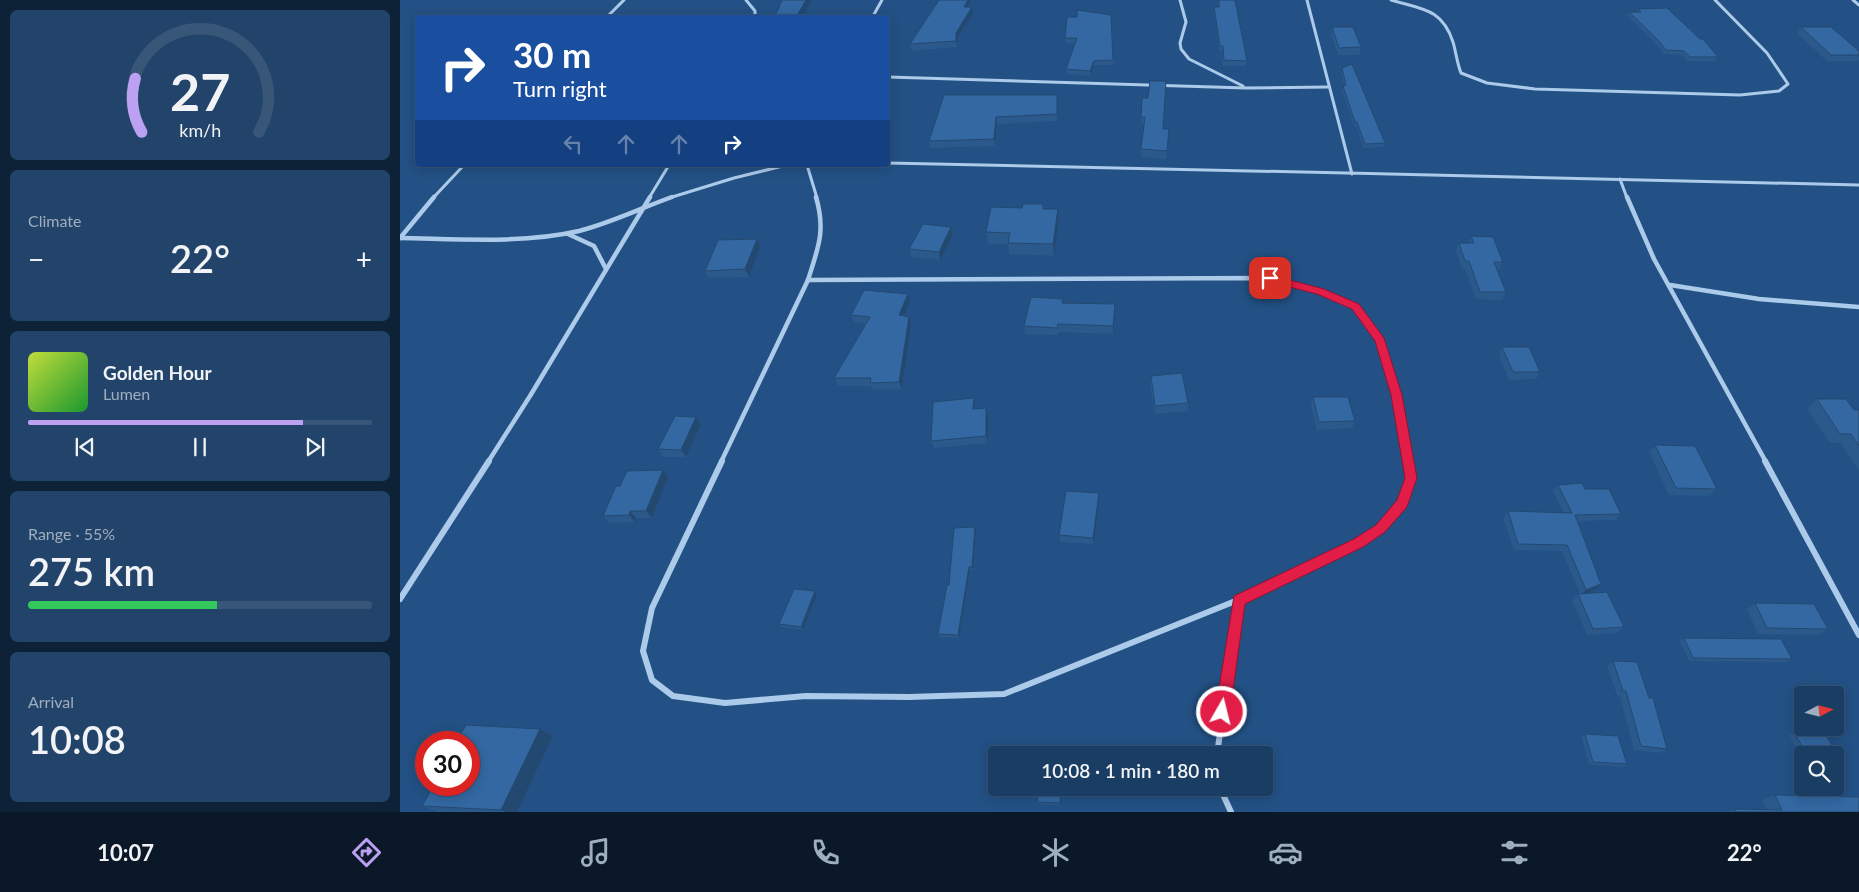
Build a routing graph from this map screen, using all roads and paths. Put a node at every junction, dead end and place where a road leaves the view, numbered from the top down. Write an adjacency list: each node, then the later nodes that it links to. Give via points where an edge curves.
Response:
1 (624, 0): 10 (street)
2 (746, 0): 11 (street)
3 (882, 0): 12 (street)
4 (1180, 0): 15 (street, via 1186,22 1181,49 1189,59)
5 (1308, 0): 14 (street)
6 (1391, 0): 7 (street, via 1435,13 1444,21 1461,73 1473,80 1535,89 1740,95 1779,91 1788,84 1785,74)
7 (1716, 0)
8 (1853, 0): 9 (street)
9 (1859, 5)
10 (609, 15)
11 (755, 15)
12 (874, 15)
13 (890, 77): 15 (street)
14 (1328, 87): 15 (street); 21 (street)
15 (1246, 88)
16 (890, 163): 21 (street)
17 (462, 167): 26 (street)
18 (668, 167): 24 (street)
19 (780, 167): 24 (street, via 718,182)
20 (809, 167): 29 (street, via 822,216 820,242)
21 (1352, 174): 22 (street)
22 (1620, 180): 23 (street); 30 (street, via 1638,231)
23 (1859, 185)
24 (645, 207): 25 (street, via 605,224); 28 (street)
25 (568, 233): 27 (street, via 531,238); 28 (street, via 594,246)
26 (400, 238)
27 (400, 238)
28 (606, 269): 32 (street, via 530,396)
29 (808, 280): 33 (street, via 1270,278 1320,291 1355,307 1380,340 1396,395 1411,478 1403,503 1380,528 1359,543); 33 (street, via 652,608 643,651 652,680 673,696 725,703 806,696 1004,694)
30 (1670, 285): 31 (street, via 1759,299); 34 (street)
31 (1859, 308)
32 (400, 599)
33 (1238, 600): 35 (street)
34 (1859, 635)
35 (1218, 746)
36 (1224, 796): 37 (street)
37 (1231, 812)

